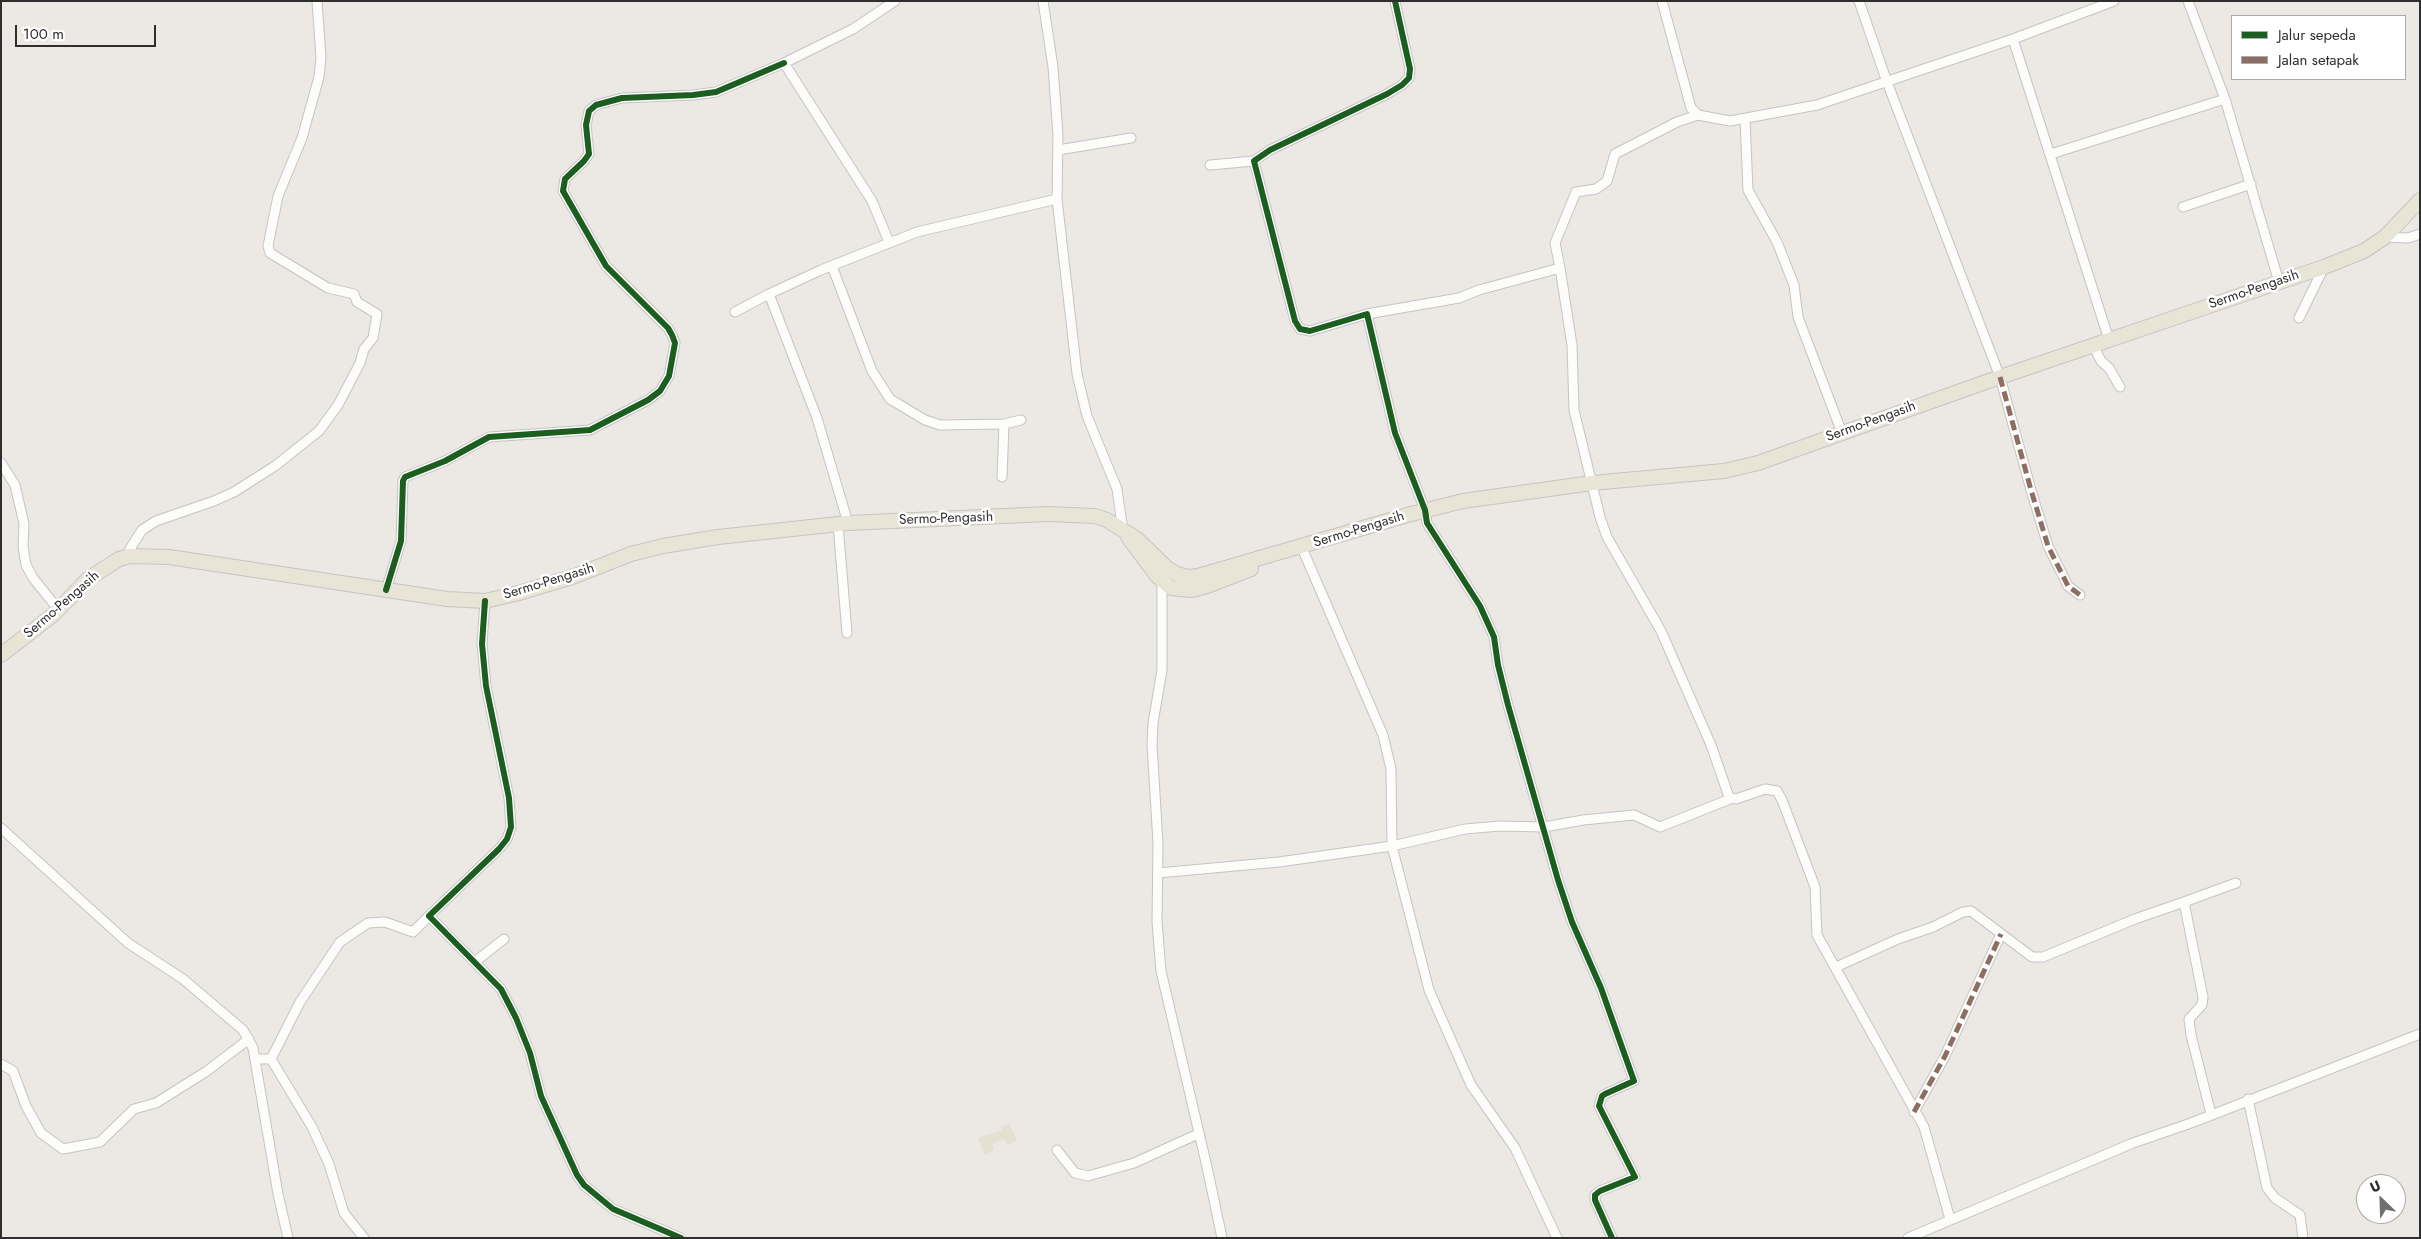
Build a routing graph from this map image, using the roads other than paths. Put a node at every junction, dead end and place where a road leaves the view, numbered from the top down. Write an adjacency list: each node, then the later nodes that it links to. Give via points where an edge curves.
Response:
1 (318, 1): 49 (street, via 319,77 302,138 278,196 268,246 270,253 328,288 354,294 357,302 377,314 373,338 364,349 338,405 319,431 275,466 234,492 156,521 142,530 130,549)
2 (895, 1): 10 (street, via 854,29)
3 (1043, 1): 16 (street, via 1053,67)
4 (1395, 1): 18 (street, via 1410,69 1409,78 1402,86 1270,150)
5 (1662, 1): 13 (street, via 1691,108)
6 (1859, 1): 11 (street)
7 (2114, 1): 9 (street)
8 (2188, 1): 12 (street)
9 (2013, 39): 11 (street); 17 (street)
10 (784, 62): 26 (street, via 872,201); 51 (street, via 716,92 622,98 596,105 589,111 586,125 588,154 565,179 563,191 606,266 668,328 675,343 669,376 660,391 648,400 590,430 489,437 445,461 405,477 401,541)
11 (1887, 82): 14 (street, via 1816,105); 37 (street)
12 (2224, 100): 17 (street); 20 (street)
13 (1698, 115): 14 (street, via 1730,121); 29 (street, via 1677,122 1615,154 1607,181 1596,189 1576,192 1555,243)
14 (1745, 119): 41 (street, via 1748,190 1777,242 1794,285 1798,317)
15 (1131, 138): 16 (street)
16 (1058, 150): 21 (street)
17 (2051, 154): 35 (street)
18 (1254, 161): 19 (street); 33 (street, via 1290,303 1300,329 1310,332)
19 (1210, 165)
20 (2251, 184): 23 (street); 30 (street)
21 (1057, 199): 26 (street, via 917,232); 47 (street, via 1064,278 1081,397 1117,488)
22 (2420, 200): 25 (main road, Sermo-Pengasih)
23 (2183, 207)
24 (2420, 234): 25 (street, via 2408,238)
25 (2385, 237): 28 (main road, Sermo-Pengasih, via 2364,251)
26 (889, 242): 27 (street)
27 (832, 266): 31 (street); 40 (street, via 872,371 890,399 940,425)
28 (2324, 267): 30 (main road, Sermo-Pengasih); 34 (street)
29 (1560, 268): 33 (street, via 1459,298); 44 (street, via 1572,345 1574,410)
30 (2279, 282): 35 (main road, Sermo-Pengasih)
31 (769, 294): 32 (street); 46 (street, via 817,418)
32 (735, 312)
33 (1367, 314): 45 (street, via 1394,433)
34 (2298, 318)
35 (2109, 340): 36 (main road, Sermo-Pengasih)
36 (2093, 345): 37 (main road, Sermo-Pengasih); 38 (street)
37 (2000, 377): 41 (main road, Sermo-Pengasih); 52 (street, via 2048,546 2068,586)
38 (2120, 387)
39 (1021, 420): 40 (street)
40 (1004, 424): 43 (street)
41 (1842, 433): 44 (main road, Sermo-Pengasih, via 1758,463 1724,471)
42 (1, 462): 54 (street, via 15,485 24,524 26,565)
43 (1002, 477)
44 (1592, 483): 45 (main road, Sermo-Pengasih, via 1502,494); 57 (street, via 1607,537 1661,631 1712,745)
45 (1425, 510): 48 (main road, Sermo-Pengasih); 58 (street, via 1432,532 1488,621 1508,705)
46 (843, 523): 47 (main road, Sermo-Pengasih, via 1086,515 1107,520); 53 (main road, Sermo-Pengasih, via 663,546 631,554 575,576); 55 (street)
47 (1124, 532): 48 (main road, Sermo-Pengasih, via 1137,538 1168,568 1187,577 1210,574); 50 (main road, Sermo-Pengasih)
48 (1296, 549): 50 (main road, Sermo-Pengasih, via 1206,586 1183,590); 60 (street, via 1383,735 1391,769)
49 (130, 556): 51 (main road, Sermo-Pengasih, via 169,556); 54 (main road, Sermo-Pengasih, via 119,559 88,579)
50 (1162, 582): 61 (street, via 1162,670 1152,746)
51 (386, 590): 53 (main road, Sermo-Pengasih)
52 (2080, 595)
53 (485, 601): 64 (street, via 482,644 486,686 509,798 511,827 508,839)
54 (58, 609): 56 (main road, Sermo-Pengasih)
55 (847, 633)
56 (1, 655)
57 (1730, 799): 58 (street, via 1660,827 1634,815); 68 (street, via 1765,789 1777,791 1812,878 1817,935)
58 (1544, 827): 60 (street, via 1465,829); 85 (street, via 1572,922 1601,988 1634,1081 1602,1096 1599,1106 1634,1177 1595,1195)
59 (1, 828): 70 (street, via 128,943 183,978 243,1030)
60 (1392, 846): 61 (street, via 1279,862); 84 (street, via 1429,990 1471,1085 1515,1148)
61 (1158, 872): 77 (street, via 1157,922 1161,971)
62 (2236, 883): 63 (street)
63 (2184, 902): 65 (street, via 2043,957 2032,957); 76 (street, via 2203,997 2202,1005 2189,1019 2191,1035)
64 (429, 916): 67 (street); 72 (street, via 413,932 385,922 368,923 340,942 300,1002)
65 (2001, 934): 68 (street, via 1971,911 1963,912); 75 (street, via 1945,1056)
66 (504, 939): 67 (street)
67 (476, 961): 82 (street, via 501,989 516,1018 530,1053 541,1096 584,1185 613,1210)
68 (1836, 967): 75 (street)
69 (2420, 1034): 74 (street)
70 (249, 1039): 71 (street); 73 (street, via 207,1071 156,1103 134,1109 100,1142 63,1149 41,1133 13,1072)
71 (255, 1059): 72 (street); 80 (street)
72 (271, 1059): 81 (street, via 312,1127 344,1213)
73 (1, 1064)
74 (2248, 1100): 76 (street); 87 (street, via 2267,1188 2275,1198 2300,1215)
75 (1914, 1112): 79 (street, via 1924,1127)
76 (2211, 1114): 79 (street)
77 (1198, 1134): 78 (street, via 1134,1163 1088,1176 1075,1173); 83 (street)
78 (1057, 1150)
79 (1950, 1218): 86 (street)
80 (288, 1238)
81 (364, 1238)
82 (681, 1238)
83 (1222, 1238)
84 (1557, 1238)
85 (1612, 1238)
86 (1908, 1238)
87 (2303, 1238)

